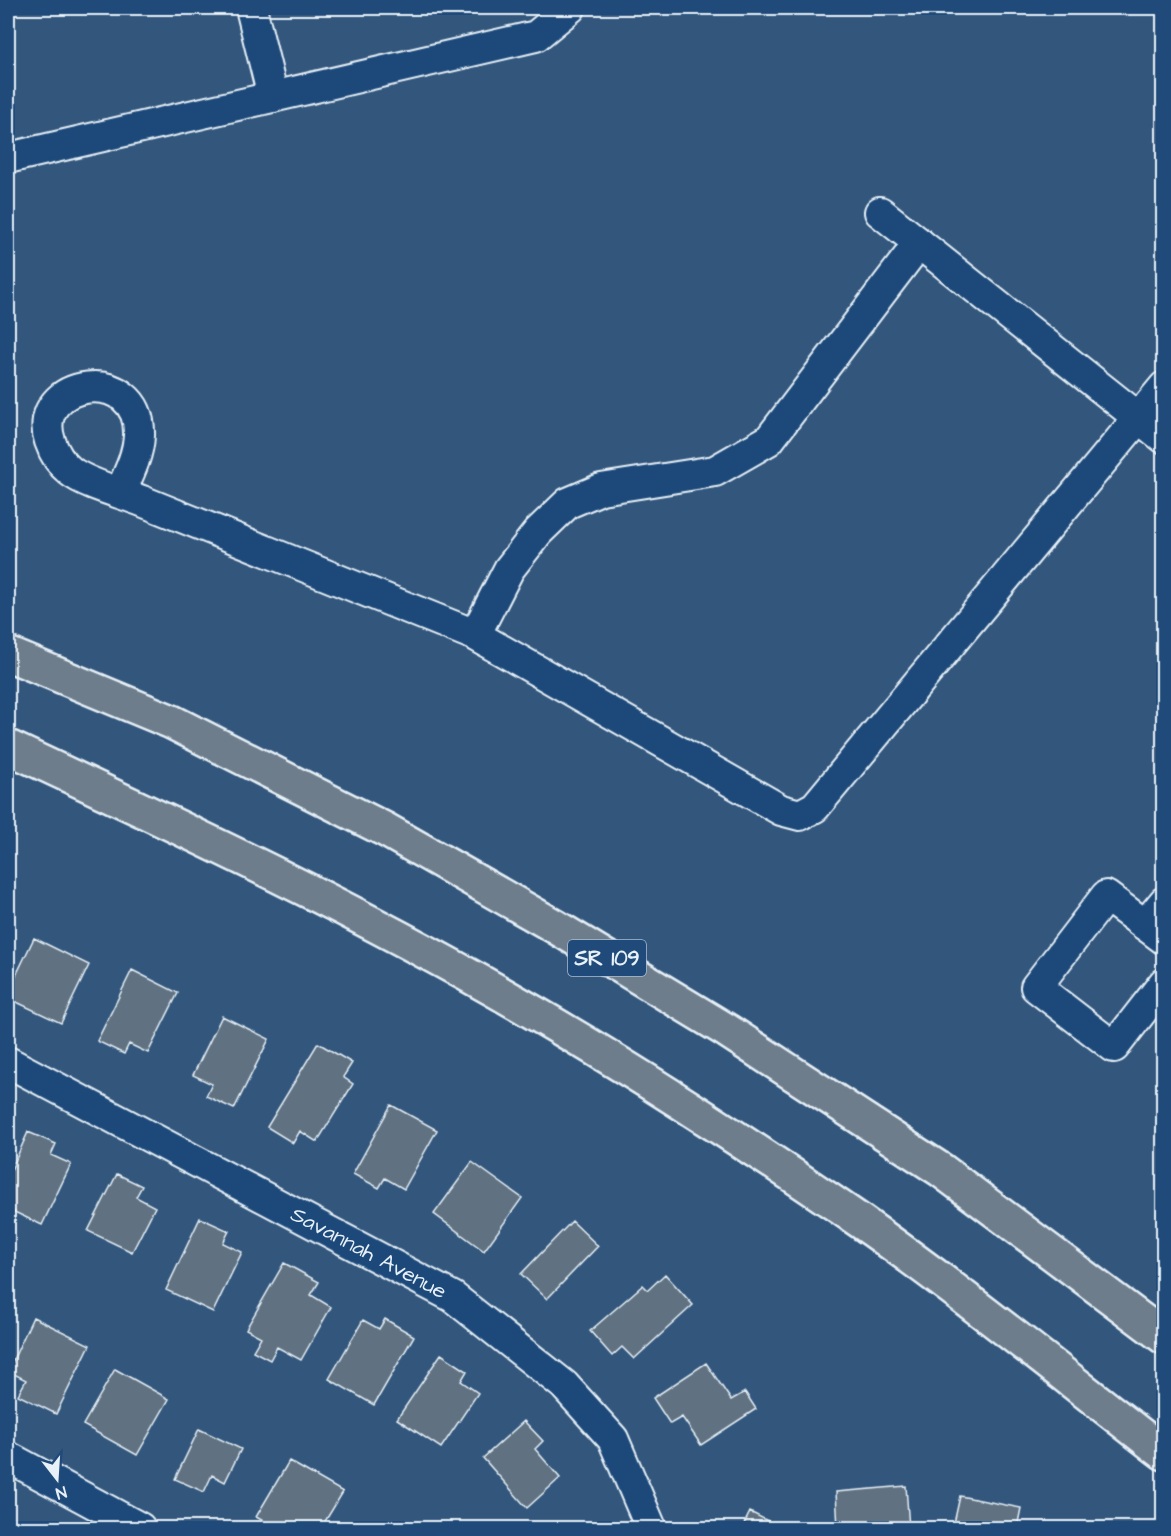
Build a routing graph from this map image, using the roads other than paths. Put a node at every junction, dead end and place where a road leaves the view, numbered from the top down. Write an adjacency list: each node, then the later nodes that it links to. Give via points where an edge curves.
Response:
1 (251, 8): 3 (street)
2 (570, 8): 3 (street, via 536,36)
3 (273, 97): 4 (street)
4 (8, 159)
5 (880, 212): 6 (street)
6 (919, 243): 8 (street); 11 (street, via 769,440 715,471 601,489 568,503 538,532 509,569)
7 (1164, 387): 8 (street)
8 (1137, 417): 9 (street); 11 (street, via 815,807 800,815 782,810)
9 (1164, 438)
10 (120, 492): 11 (street)
11 (475, 635)
12 (8, 654): 18 (highway, SR 109, via 172,722 386,830 556,927 736,1036 932,1164)
13 (8, 747): 19 (highway, via 252,861 373,923 538,1015 710,1120 861,1222)
14 (1164, 902): 15 (street)
15 (1154, 932): 16 (street, via 1106,896 1036,987 1114,1047)
16 (1164, 983)
17 (8, 1062): 22 (street, Savannah Avenue, via 453,1297 564,1384 613,1439)
18 (1164, 1337)
19 (1164, 1453)
20 (8, 1457): 21 (street)
21 (140, 1528)
22 (651, 1528)

